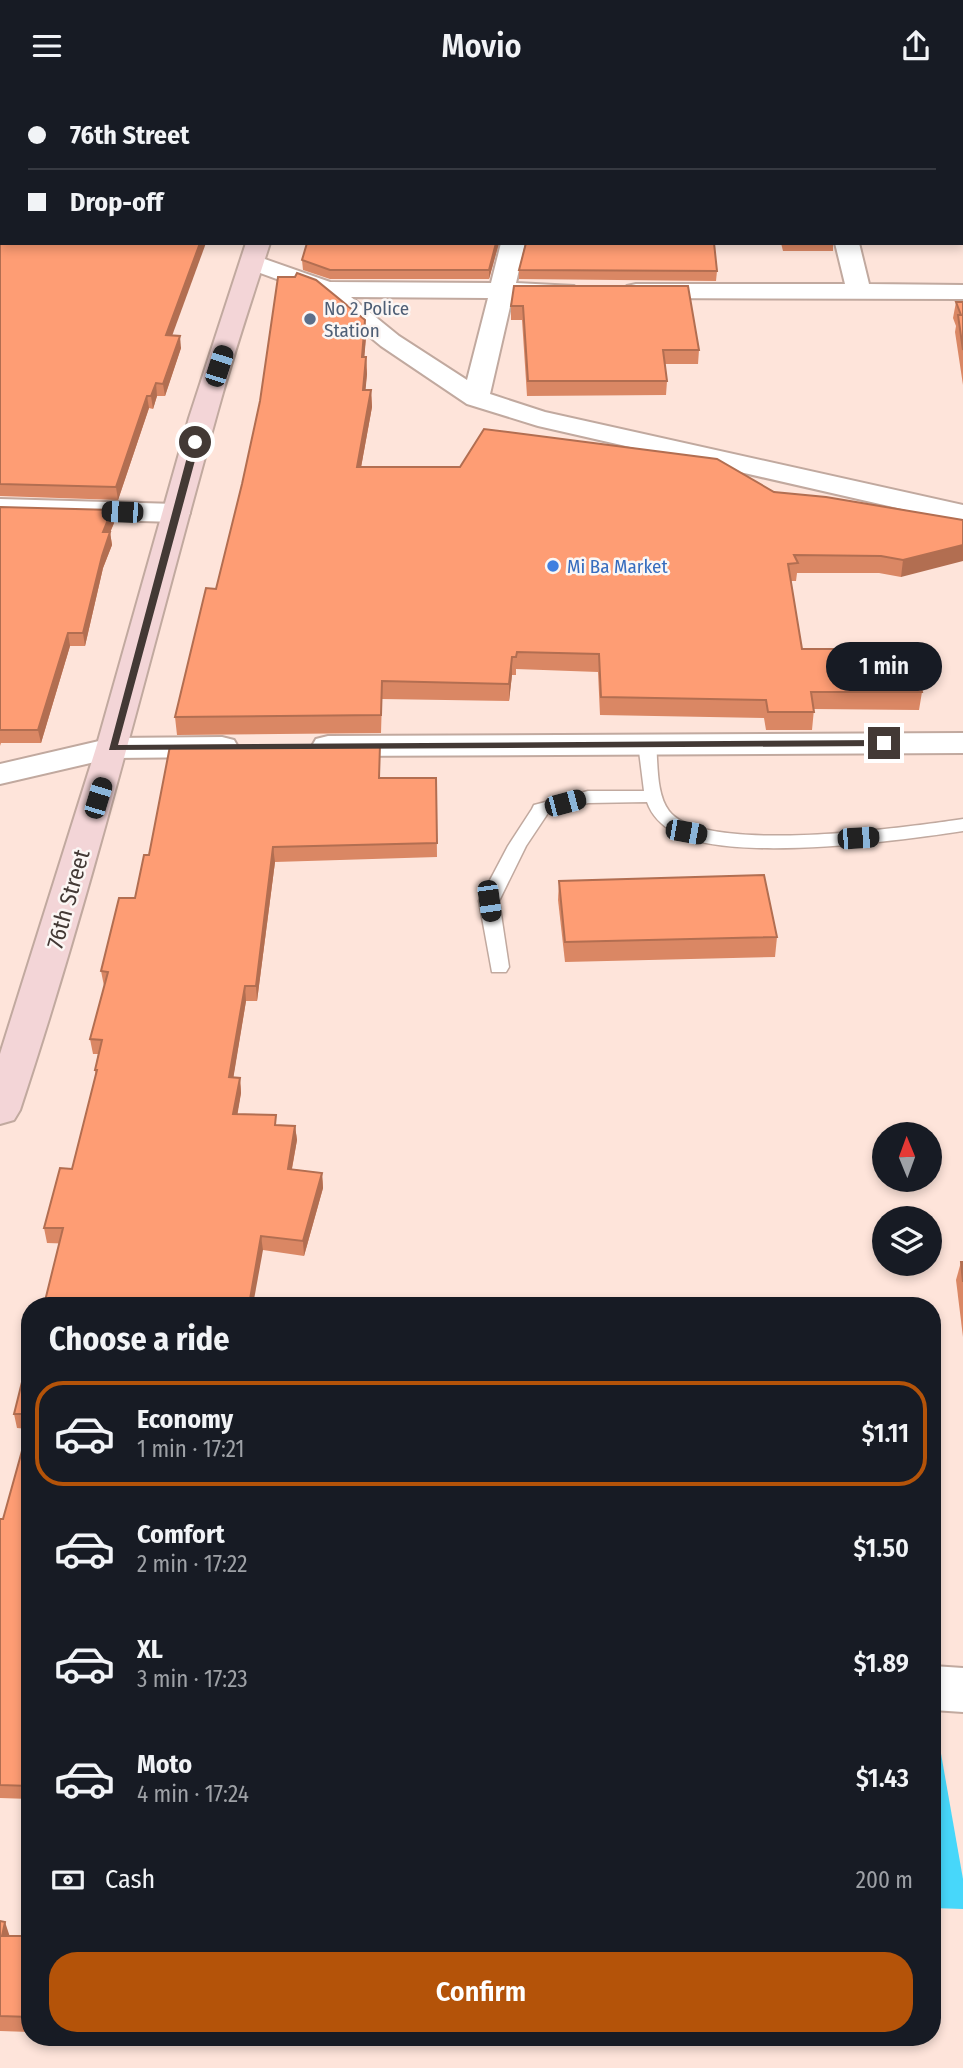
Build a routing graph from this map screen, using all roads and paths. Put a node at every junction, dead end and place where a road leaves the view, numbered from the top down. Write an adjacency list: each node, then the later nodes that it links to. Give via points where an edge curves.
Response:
1 (512, 245): 5 (street)
2 (847, 245): 8 (street)
3 (256, 253): 4 (street); 12 (street, 76th Street)
4 (327, 289): 5 (street); 10 (street, via 390,341)
5 (501, 291): 6 (street); 10 (street)
6 (584, 291)
7 (611, 291): 8 (street)
8 (859, 292): 9 (street)
9 (963, 292)
10 (476, 398): 13 (street, via 538,418)
11 (0, 508): 12 (street)
12 (176, 513): 18 (street, 76th Street)
13 (963, 514)
14 (648, 743): 15 (street); 17 (street); 20 (lane)
15 (963, 743)
16 (250, 746): 18 (street)
17 (304, 746)
18 (113, 748): 19 (street); 23 (street, 76th Street)
19 (0, 774)
20 (654, 796): 21 (lane, via 664,817 686,832 734,840 911,834); 22 (lane, via 588,797 541,809 489,901)
21 (963, 825)
22 (499, 967)
23 (0, 1110)
24 (941, 1689): 25 (street)
25 (963, 1690)

